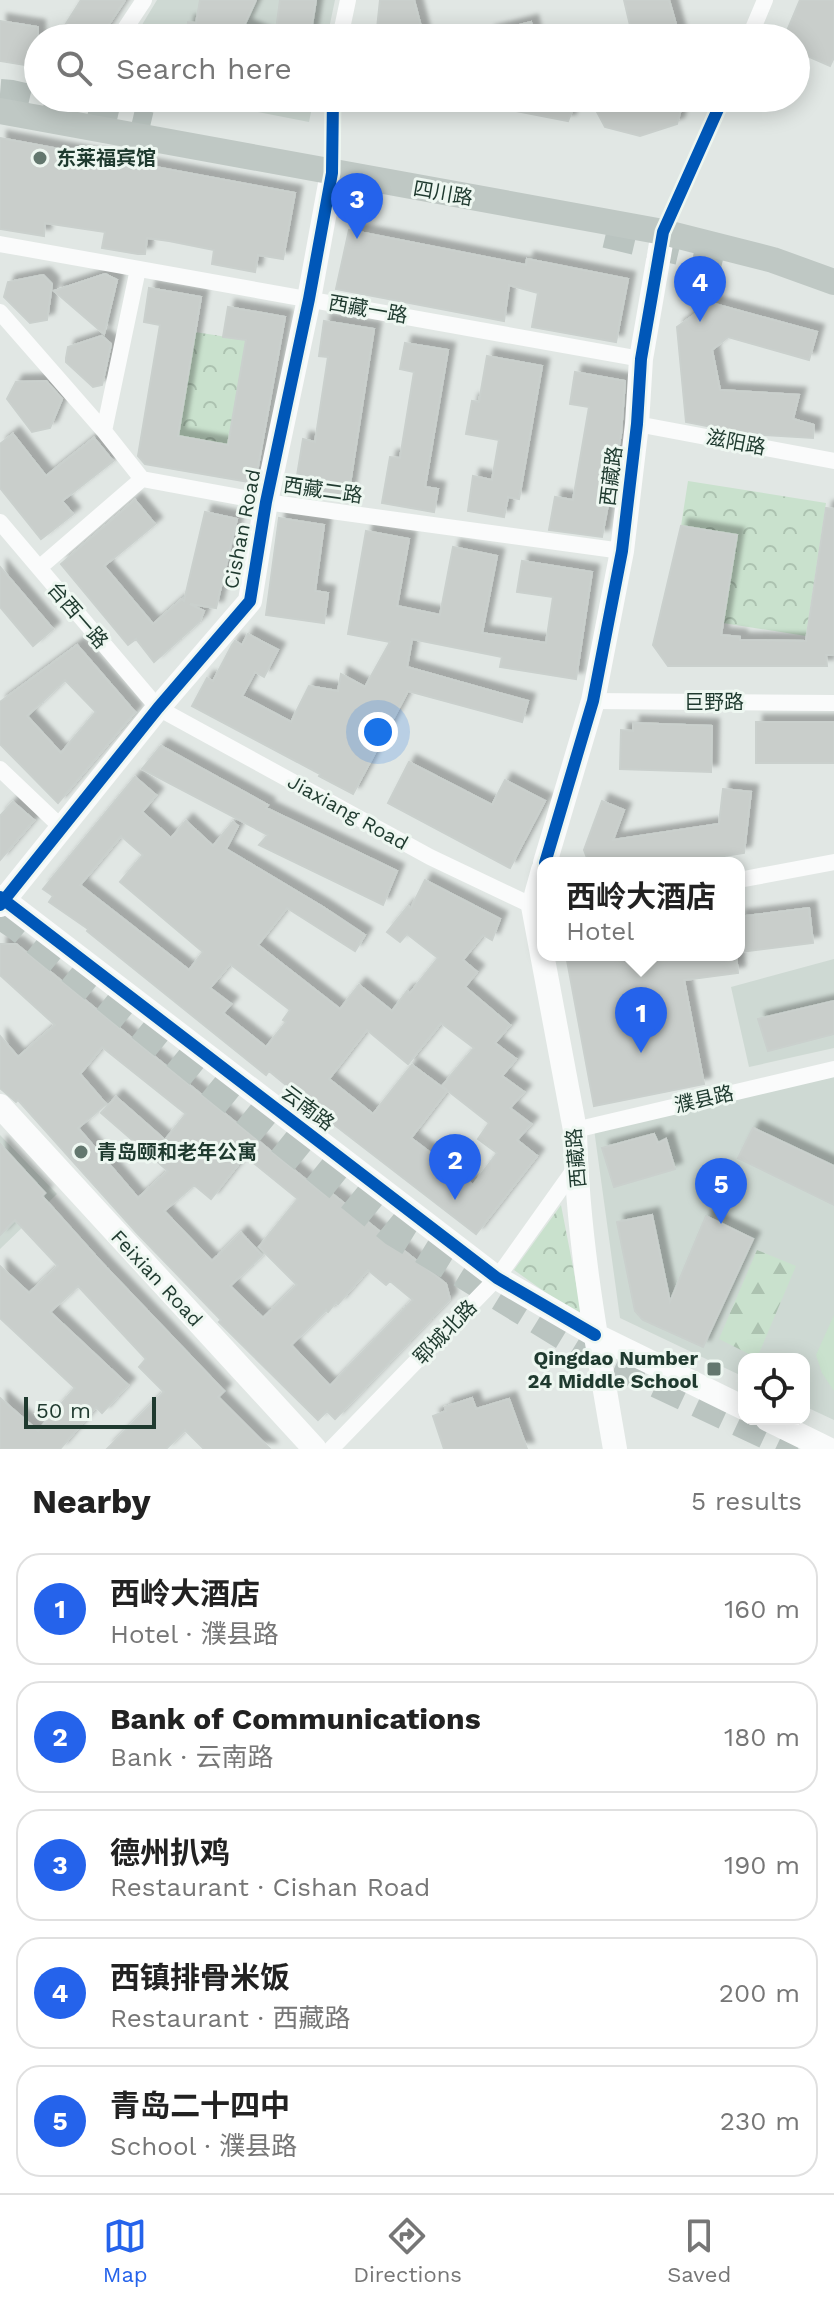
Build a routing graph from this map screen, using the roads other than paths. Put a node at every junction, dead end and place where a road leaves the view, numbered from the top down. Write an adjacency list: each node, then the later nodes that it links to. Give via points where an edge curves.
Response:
1 (144, 0): 4 (street)
2 (348, 0): 5 (street)
3 (765, 0): 6 (street)
4 (128, 24)
5 (343, 24)
6 (755, 24)
7 (0, 111): 11 (main road, 四川路)
8 (68, 112): 11 (street)
9 (333, 112): 12 (street)
10 (717, 112): 13 (street, 西藏路)
11 (62, 121): 12 (main road, 四川路)
12 (332, 173): 13 (main road, 四川路); 17 (street, Cishan Road)
13 (663, 232): 16 (main road, 四川路); 19 (street, 西藏路)
14 (0, 244): 15 (street, 西藏一路)
15 (138, 269): 17 (street, 西藏一路); 21 (street)
16 (834, 282)
17 (309, 299): 19 (street, 西藏一路); 24 (street, Cishan Road)
18 (0, 312): 21 (street)
19 (641, 359): 20 (street, 西藏路)
20 (637, 424): 22 (street, 滋阳路); 26 (street, 西藏路)
21 (104, 431): 23 (street)
22 (834, 461)
23 (142, 479): 24 (street, 西藏二路); 27 (street)
24 (266, 502): 26 (street, 西藏二路); 30 (street, Cishan Road, via 250,601)
25 (0, 522): 27 (street, 台西一路)
26 (622, 551): 28 (street, 西藏路)
27 (39, 568): 30 (street, 台西一路)
28 (593, 701): 29 (street, 巨野路); 33 (street, 西藏路)
29 (834, 703)
30 (158, 708): 32 (street, Cishan Road); 37 (street, Jiaxiang Road, via 430,857)
31 (0, 769): 32 (street)
32 (62, 828): 36 (street, Cishan Road)
33 (547, 857)
34 (834, 862): 35 (street)
35 (745, 879)
36 (1, 901): 43 (street, 云南路)
37 (537, 906)
38 (547, 961): 41 (street, 西藏路)
39 (834, 1069): 41 (street, 濮县路)
40 (0, 1106): 47 (street, Feixian Road)
41 (575, 1130): 42 (street, 西藏路)
42 (576, 1167): 43 (street, 郓城北路); 44 (street, 西藏路)
43 (497, 1278): 44 (street, 云南路); 48 (street, 郓城北路)
44 (595, 1335): 45 (street, 云南路); 49 (street, 西藏路)
45 (738, 1405)
46 (779, 1425): 50 (street)
47 (315, 1449)
48 (331, 1449)
49 (615, 1449)
50 (828, 1449)

